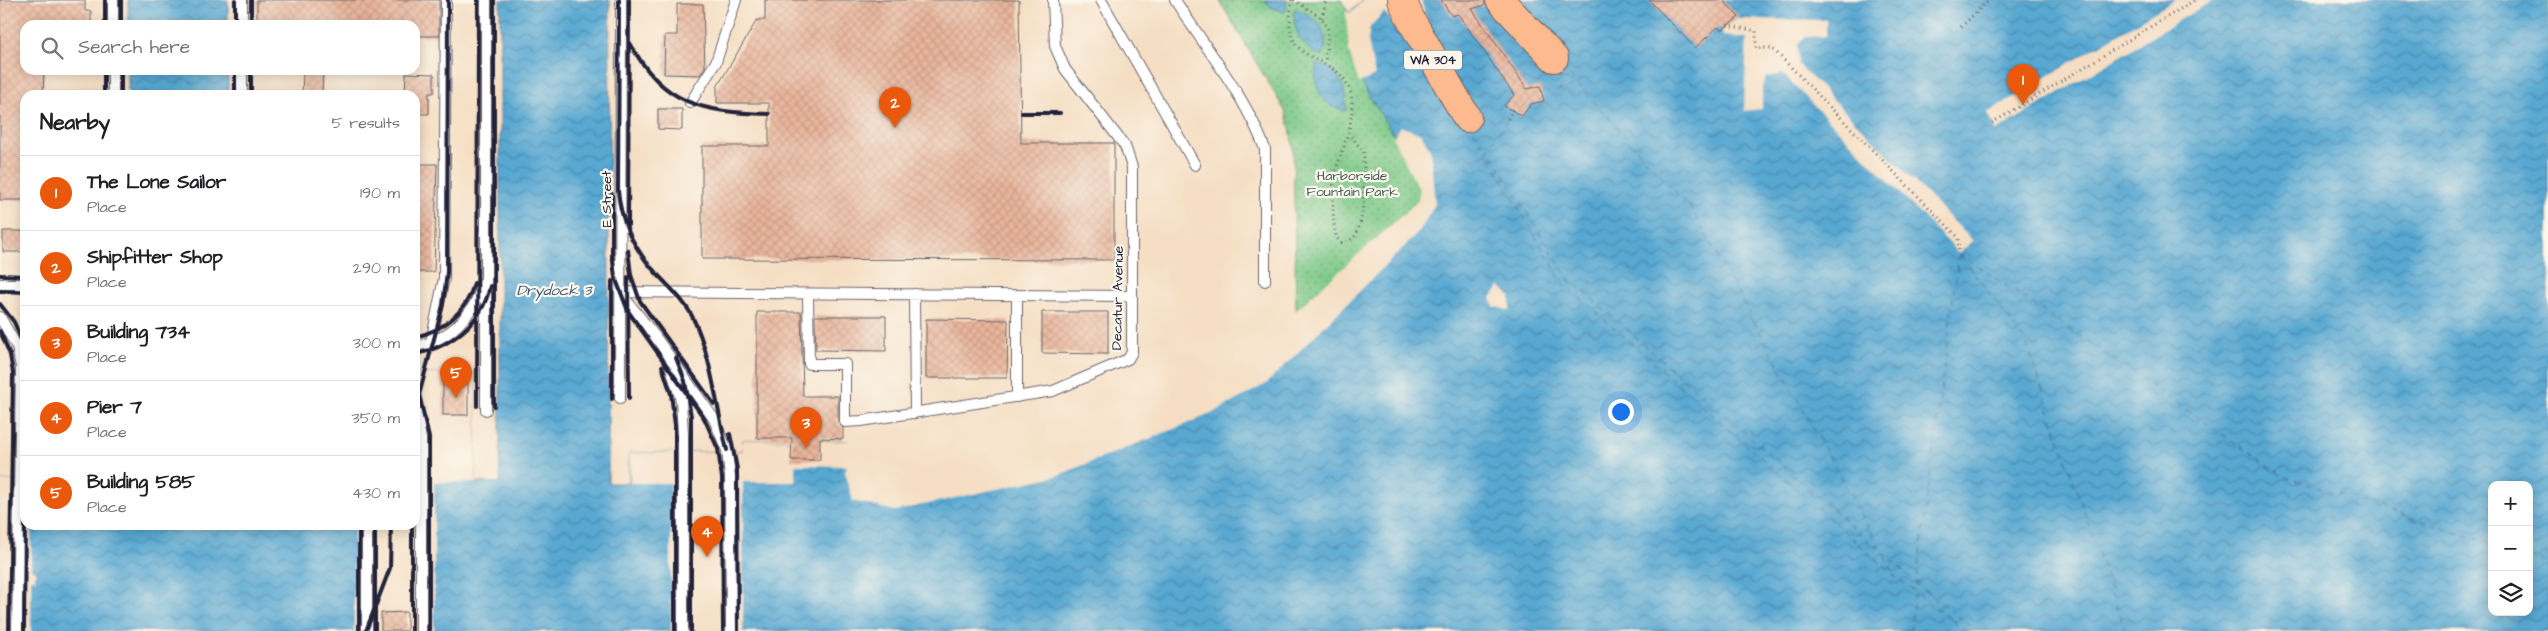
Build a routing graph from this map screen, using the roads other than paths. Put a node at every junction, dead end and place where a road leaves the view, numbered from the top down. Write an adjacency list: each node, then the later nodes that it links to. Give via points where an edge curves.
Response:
1 (113, 0): 12 (lane)
2 (242, 0): 13 (lane)
3 (446, 0): 33 (lane, via 444,278)
4 (486, 0): 22 (lane)
5 (621, 0): 26 (lane, E Street)
6 (736, 0): 19 (lane, via 716,62)
7 (1054, 0): 30 (lane, Decatur Avenue, via 1055,46 1065,69 1125,146 1132,167)
8 (1101, 0): 21 (lane)
9 (1175, 0): 23 (lane, via 1210,51 1266,149)
10 (1402, 0): 20 (highway, WA 304)
11 (1500, 0): 14 (highway)
12 (113, 20)
13 (242, 20)
14 (1554, 58)
15 (113, 75): 17 (lane)
16 (242, 75): 18 (lane)
17 (113, 90)
18 (242, 90)
19 (690, 103)
20 (1467, 118)
21 (1195, 165)
22 (486, 264): 33 (lane, via 481,289 472,309 451,331); 38 (lane)
23 (1265, 281)
24 (0, 284): 25 (lane)
25 (20, 285)
26 (620, 292): 27 (lane); 32 (lane); 37 (lane, E Street)
27 (808, 294): 28 (lane); 39 (lane, Decatur Avenue, via 808,364 845,364 845,422)
28 (914, 294): 29 (lane); 39 (lane)
29 (1017, 296): 30 (lane); 36 (lane)
30 (1132, 296): 36 (lane, Decatur Avenue, via 1132,352 1128,359 1053,392)
31 (0, 317): 35 (lane, via 17,347)
32 (654, 335): 46 (lane, via 675,378 682,412); 47 (lane, via 714,419 727,450)
33 (431, 342): 34 (lane)
34 (420, 345)
35 (20, 362)
36 (1017, 397): 39 (lane, Decatur Avenue)
37 (620, 398)
38 (486, 410)
39 (914, 413)
40 (20, 433): 43 (lane)
41 (420, 434): 45 (lane)
42 (367, 530): 44 (lane)
43 (17, 631)
44 (367, 631)
45 (421, 631)
46 (683, 631)
47 (731, 631)

